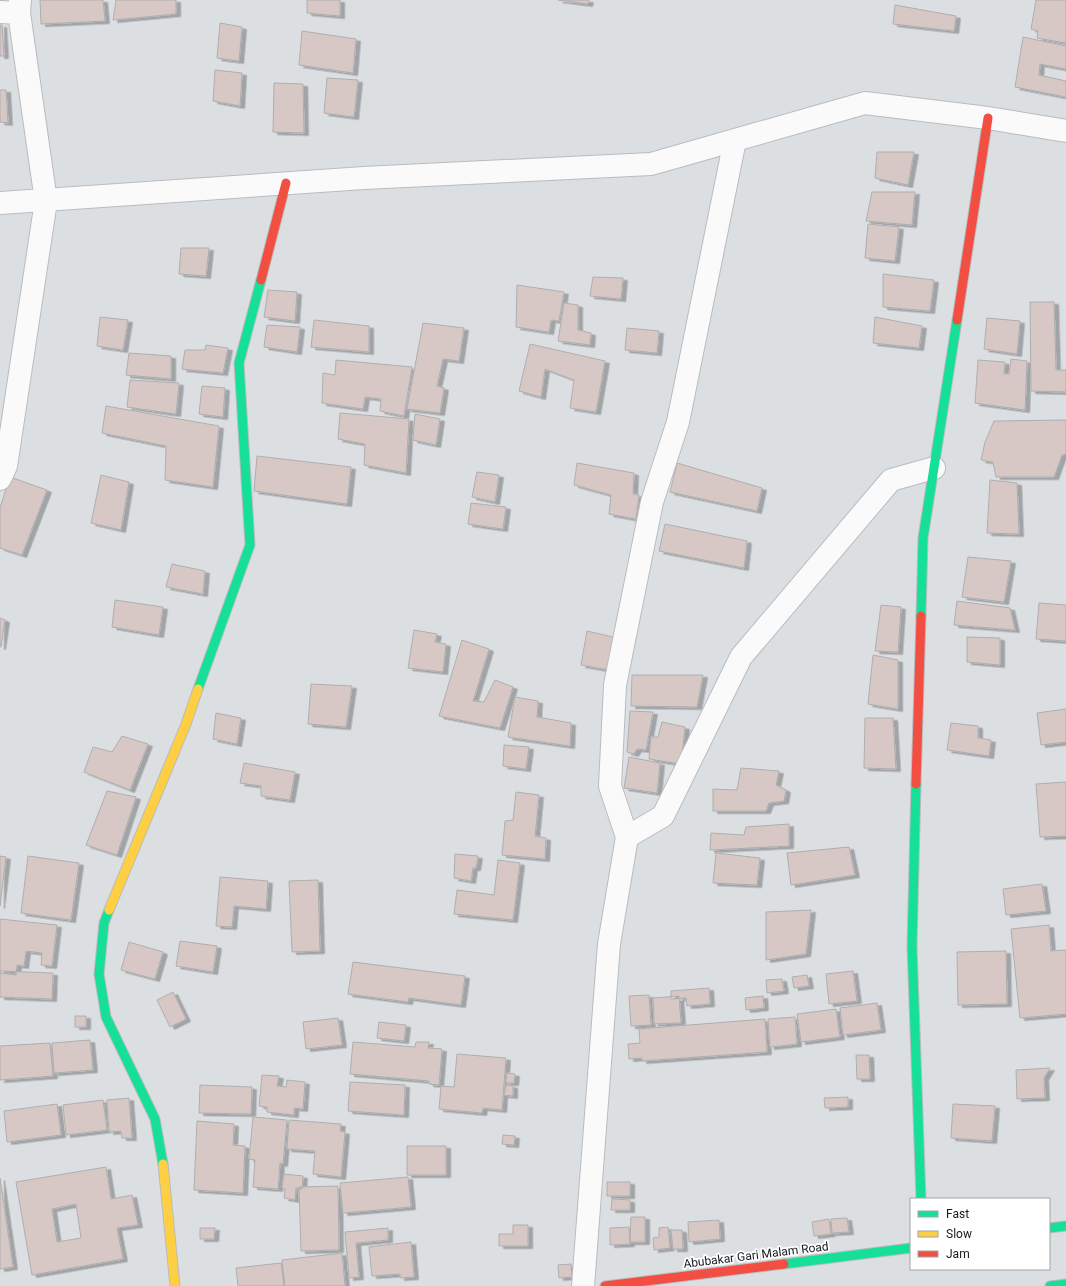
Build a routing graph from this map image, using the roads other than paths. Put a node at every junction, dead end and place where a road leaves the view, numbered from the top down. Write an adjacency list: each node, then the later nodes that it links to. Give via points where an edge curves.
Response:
1 (13, 8): 6 (street)
2 (988, 118): 3 (street); 4 (street, via 865,103); 8 (street)
3 (1066, 131)
4 (735, 140): 5 (street, via 651,164); 10 (street, via 678,422 652,502 615,685 610,786)
5 (286, 184): 6 (street); 16 (street, via 239,363 250,545 186,724 104,923 99,974 106,1017 155,1119 163,1164)
6 (46, 201): 7 (street); 9 (street, via 6,466)
7 (0, 203)
8 (934, 468): 10 (street, via 891,480 741,656 663,816); 11 (street, via 923,538 912,946)
9 (0, 479)
10 (627, 837): 17 (street, via 609,944)
11 (921, 1198)
12 (1066, 1226): 13 (street)
13 (1050, 1228)
14 (910, 1248): 18 (street, Abubakar Gari Malam Road)
15 (1066, 1284): 19 (street)
16 (175, 1286)
17 (583, 1286)
18 (605, 1286)
19 (1050, 1286)

